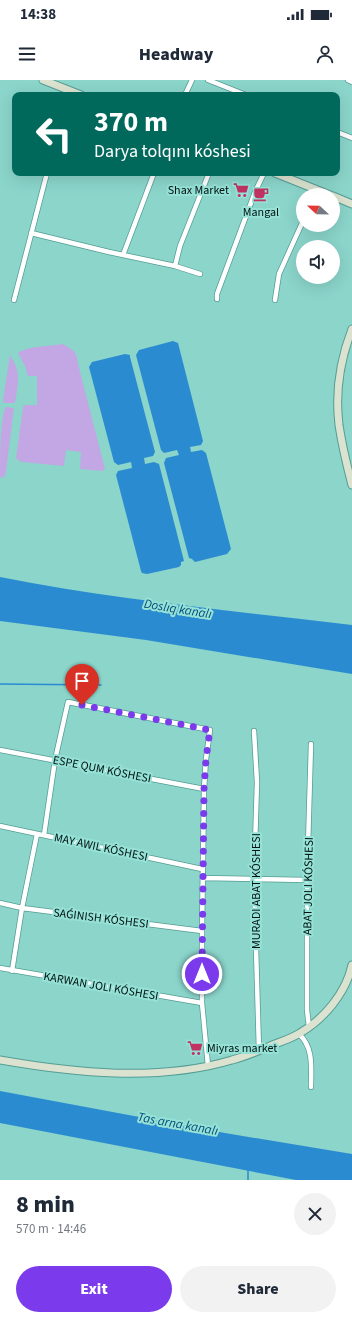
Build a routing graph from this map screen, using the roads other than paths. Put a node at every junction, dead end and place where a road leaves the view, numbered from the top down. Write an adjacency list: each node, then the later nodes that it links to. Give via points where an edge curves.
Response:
1 (43, 80): 6 (main road)
2 (192, 80): 7 (street)
3 (208, 80): 8 (street)
4 (348, 80): 5 (street)
5 (352, 82)
6 (67, 92)
7 (187, 92)
8 (238, 92)
9 (340, 133): 10 (street)
10 (352, 138)
11 (46, 176): 20 (street)
12 (153, 176): 21 (street)
13 (208, 176): 22 (street, via 180,246)
14 (263, 176): 24 (street)
15 (281, 176): 16 (main road)
16 (307, 188)
17 (340, 199): 18 (main road)
18 (352, 204)
19 (298, 232): 26 (street, via 278,274)
20 (31, 233): 21 (street); 25 (street)
21 (123, 255): 22 (street)
22 (175, 266): 23 (street)
23 (200, 274)
24 (217, 299)
25 (14, 300)
26 (275, 300)
27 (352, 329): 28 (main road, via 338,386 339,426)
28 (352, 485)
29 (254, 731): 39 (street, via 257,782)
30 (311, 744): 40 (street)
31 (0, 750): 32 (street, ESPE QUM KÓSHESI)
32 (55, 760): 33 (street, ESPE QUM KÓSHESI); 33 (street, via 68,702 210,730); 36 (street)
33 (204, 789): 37 (street)
34 (0, 826): 35 (street)
35 (37, 834): 36 (street); 42 (street)
36 (44, 835): 37 (street)
37 (202, 869): 38 (street)
38 (203, 878): 39 (street); 43 (street)
39 (254, 879): 40 (street); 50 (street)
40 (307, 880): 48 (street, via 306,1010)
41 (0, 903): 42 (street)
42 (22, 908): 43 (street); 46 (street)
43 (202, 931): 47 (street)
44 (352, 965): 48 (main road, via 350,976 334,1004)
45 (0, 968): 46 (street)
46 (12, 971): 47 (street)
47 (202, 1003): 52 (street)
48 (309, 1027): 49 (main road)
49 (299, 1034): 50 (main road); 53 (street, via 305,1039 310,1054)
50 (259, 1051): 52 (main road)
51 (0, 1060): 52 (main road, via 121,1073 166,1072)
52 (208, 1066)
53 (311, 1087)

